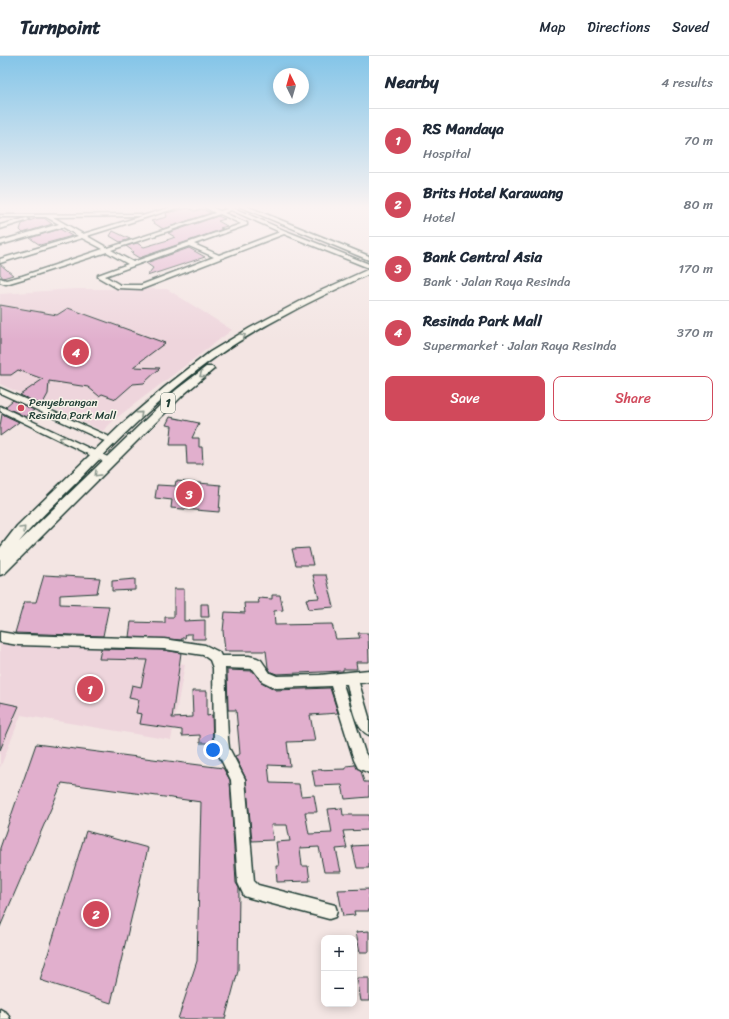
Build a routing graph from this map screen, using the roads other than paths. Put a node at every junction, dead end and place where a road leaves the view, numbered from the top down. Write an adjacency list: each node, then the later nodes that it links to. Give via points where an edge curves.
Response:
1 (33, 251): 11 (street)
2 (103, 251): 15 (street, via 10,281)
3 (108, 251): 12 (street)
4 (170, 251): 12 (street)
5 (205, 251): 9 (street)
6 (235, 251): 9 (street)
7 (331, 251): 13 (street)
8 (351, 251): 10 (street)
9 (219, 257): 12 (street, via 138,287 119,287 100,276)
10 (369, 258)
11 (0, 261)
12 (132, 264)
13 (369, 266)
14 (369, 271): 20 (main road, 1, one-way to 14, via 163,394 224,348 298,304)
15 (0, 280)
16 (369, 280): 21 (main road, 1, one-way to 21, via 298,313 232,353 180,392)
17 (0, 390): 19 (street)
18 (0, 408): 20 (street, one-way to 18)
19 (105, 438)
20 (95, 456): 21 (street); 22 (main road, 1, one-way to 20, via 21,530)
21 (110, 461): 23 (main road, 1, one-way to 23)
22 (0, 560)
23 (0, 569)
24 (0, 637): 25 (street, via 18,640 164,644 206,650 215,656)
25 (218, 662): 28 (street, via 256,664 266,677 276,682); 31 (street, via 221,739 239,784 246,883 250,890 258,893)
26 (369, 676): 27 (street)
27 (351, 678): 28 (street); 29 (street, via 363,720)
28 (335, 679): 30 (street, via 359,755)
29 (369, 728)
30 (369, 766)
31 (329, 911)

